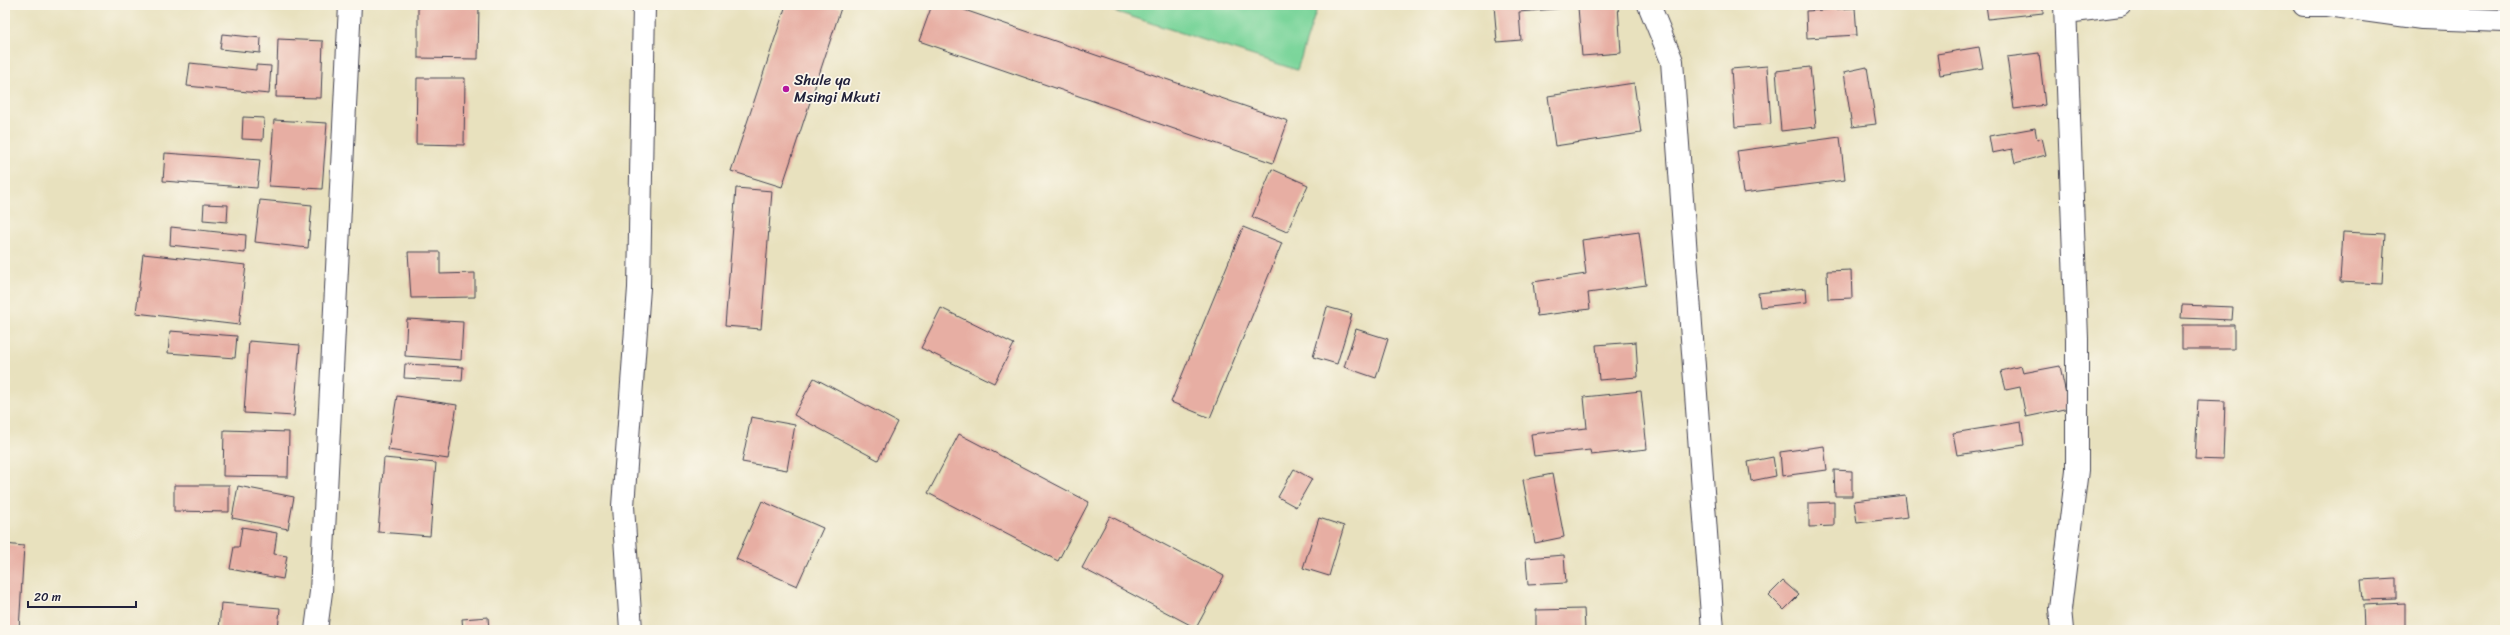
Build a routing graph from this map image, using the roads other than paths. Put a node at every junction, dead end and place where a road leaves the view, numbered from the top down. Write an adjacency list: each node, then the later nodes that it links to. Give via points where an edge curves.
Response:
1 (350, 5): 8 (street, via 321,592)
2 (644, 5): 9 (street, via 639,288 623,506)
3 (1649, 5): 10 (street, via 1672,61)
4 (2120, 5): 6 (street)
5 (2304, 5): 7 (street, via 2422,18)
6 (2066, 8): 11 (street, via 2077,339 2078,470 2060,609)
7 (2505, 21)
8 (316, 630)
9 (631, 630)
10 (1713, 630)
11 (2062, 630)

